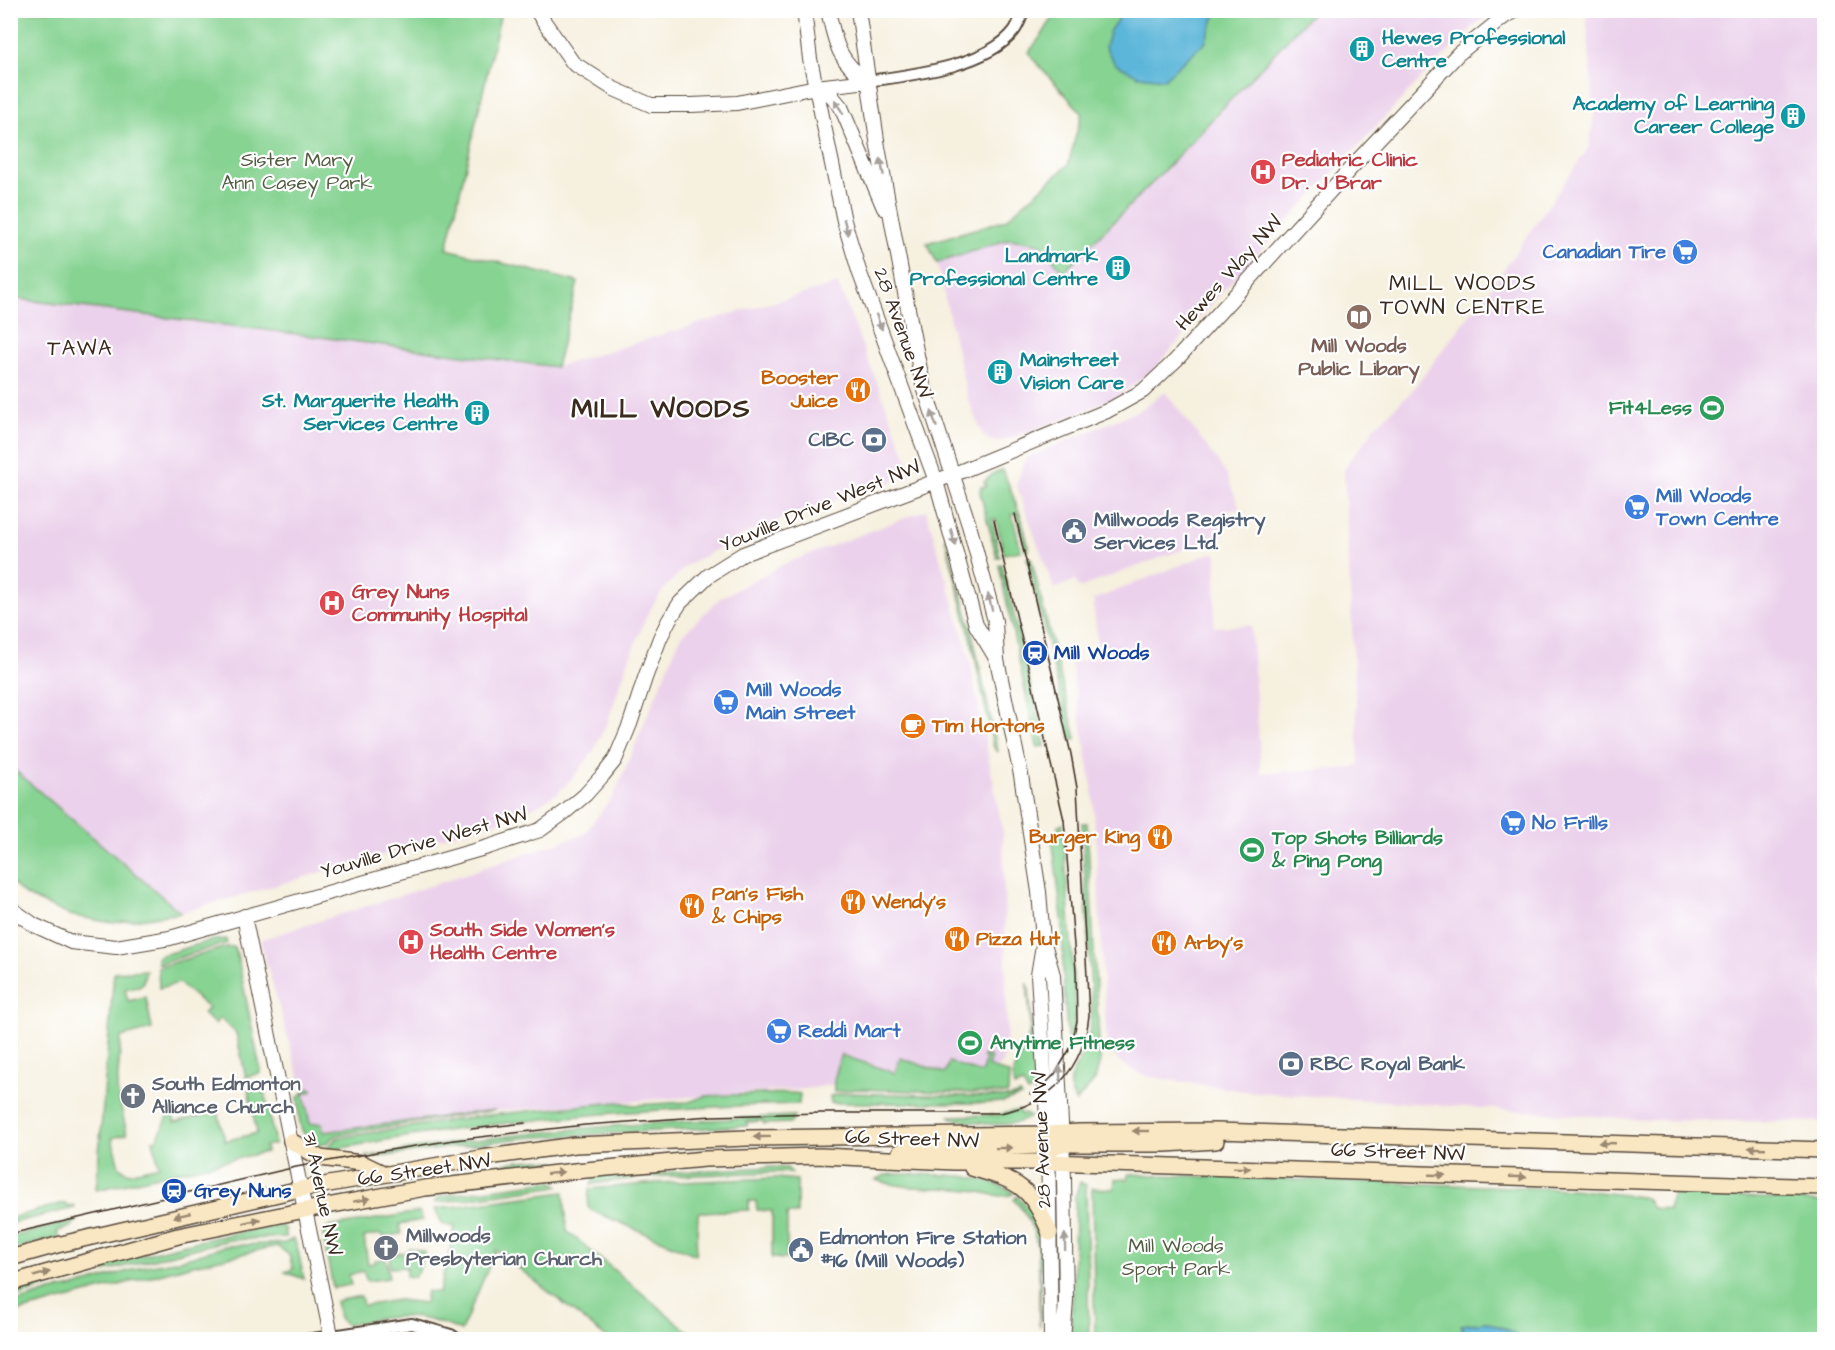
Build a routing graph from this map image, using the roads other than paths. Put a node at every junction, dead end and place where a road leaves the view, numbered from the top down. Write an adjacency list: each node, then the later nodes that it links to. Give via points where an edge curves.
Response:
1 (536, 10): 8 (street, via 573,63 614,89 651,105 737,103)
2 (804, 10): 8 (street, 28 Avenue NW)
3 (828, 10): 7 (street, via 836,44 850,67)
4 (858, 10): 7 (street, 28 Avenue NW)
5 (1024, 10): 7 (street, via 1014,31 993,49 955,65)
6 (1516, 10): 10 (street, Hewes Way NW, via 1458,54 1154,382 1107,411)
7 (868, 81): 8 (street); 9 (street, 28 Avenue NW, one-way to 7)
8 (816, 87): 9 (street, one-way to 8, via 841,107 831,95); 11 (street, 28 Avenue NW, one-way to 11, via 844,221 859,271)
9 (896, 237): 10 (street, 28 Avenue NW, one-way to 9, via 923,384)
10 (952, 475): 11 (street, Youville Drive West NW); 12 (street, 28 Avenue NW, one-way to 10, via 995,621)
11 (936, 481): 12 (street, 28 Avenue NW, one-way to 12, via 976,625); 14 (street, Youville Drive West NW, via 743,554 708,576 680,603 660,638 615,760 585,795 540,830)
12 (997, 660): 15 (street, 28 Avenue NW, via 1021,775 1043,940 1053,975)
13 (10, 908): 14 (street, Youville Drive West NW, via 34,925 71,942 116,947 170,938)
14 (244, 916): 16 (street, 31 Avenue NW)
15 (1055, 1139): 17 (main road, 66 Street NW, one-way to 15, via 1325,1134 1165,1144); 18 (main road, one-way to 15, via 905,1150 1034,1147); 20 (main road, via 1058,1145 1051,1149); 21 (street, 28 Avenue NW); 22 (main road, 66 Street NW, one-way to 22, via 758,1137 575,1145)
16 (291, 1141): 22 (main road, via 314,1156 362,1163); 24 (street, 31 Avenue NW)
17 (1824, 1150)
18 (885, 1159): 19 (main road, 66 Street NW); 25 (main road, 66 Street NW, one-way to 18, via 425,1188 660,1162 779,1156)
19 (955, 1162): 20 (main road, 66 Street NW); 26 (main road, via 1009,1179 1022,1188 1030,1195)
20 (1048, 1162): 21 (main road, 66 Street NW); 26 (street, 28 Avenue NW)
21 (1064, 1163): 23 (main road, 66 Street NW, one-way to 23); 33 (street, 28 Avenue NW, one-way to 21)
22 (385, 1174): 24 (main road, 66 Street NW)
23 (1824, 1187)
24 (300, 1189): 25 (street, 31 Avenue NW); 27 (main road, 66 Street NW, one-way to 27)
25 (305, 1210): 28 (main road, 66 Street NW, one-way to 25, via 178,1236); 29 (street, 31 Avenue NW)
26 (1050, 1233): 32 (street, 28 Avenue NW)
27 (10, 1258)
28 (10, 1283)
29 (331, 1337): 30 (street); 31 (street, via 412,1324)
30 (306, 1340)
31 (458, 1340)
32 (1051, 1340)
33 (1064, 1340)

